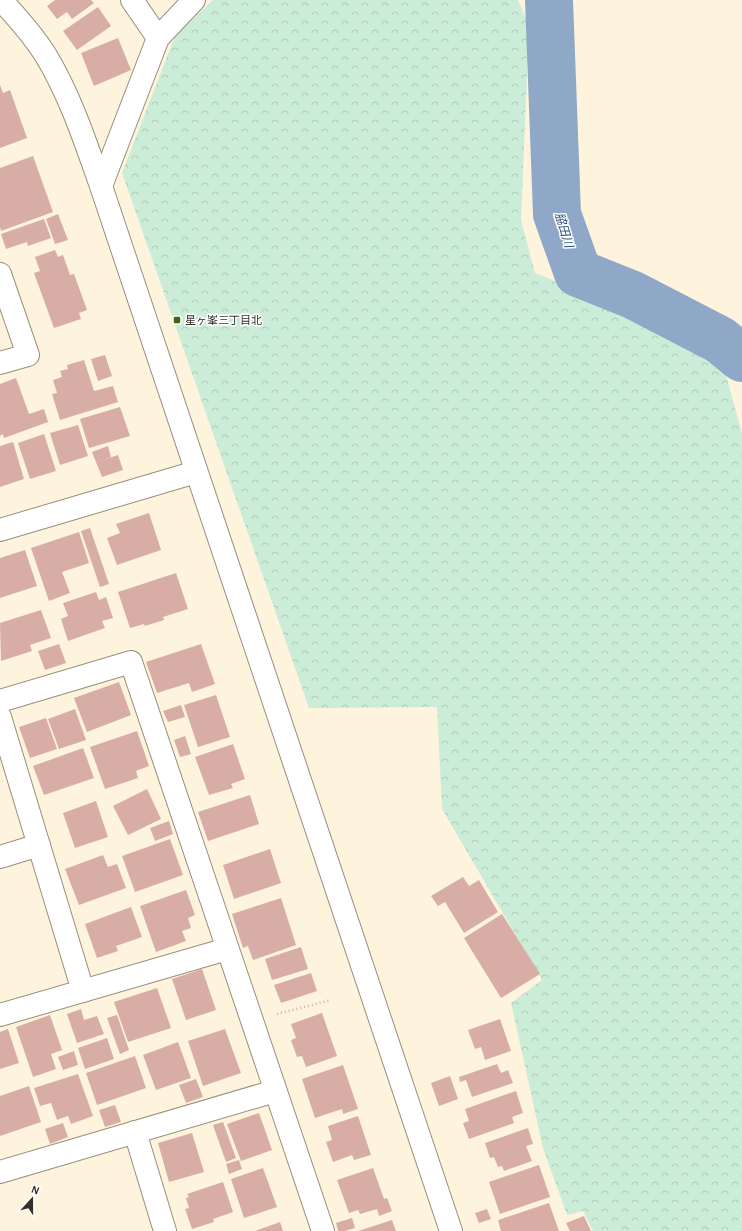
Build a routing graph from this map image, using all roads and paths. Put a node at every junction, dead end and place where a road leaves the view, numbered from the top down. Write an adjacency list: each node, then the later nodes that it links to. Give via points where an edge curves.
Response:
1 (1, 0): 5 (street, via 45,54 56,74)
2 (132, 0): 4 (street)
3 (194, 0): 4 (street)
4 (158, 38): 5 (street)
5 (101, 186): 8 (street)
6 (0, 274): 7 (street, via 28,355)
7 (0, 363)
8 (196, 472): 9 (street); 24 (street)
9 (0, 530)
10 (0, 702): 14 (street, via 130,662)
11 (0, 717): 12 (street)
12 (39, 845): 13 (street); 15 (street)
13 (0, 857)
14 (227, 949): 15 (street); 18 (street)
15 (83, 991): 17 (street)
16 (331, 1000): 18 (path)
17 (0, 1015)
18 (251, 1021): 19 (street)
19 (275, 1091): 20 (street); 23 (street)
20 (135, 1132): 21 (street); 22 (street)
21 (0, 1172)
22 (165, 1231)
23 (323, 1231)
24 (451, 1231)

